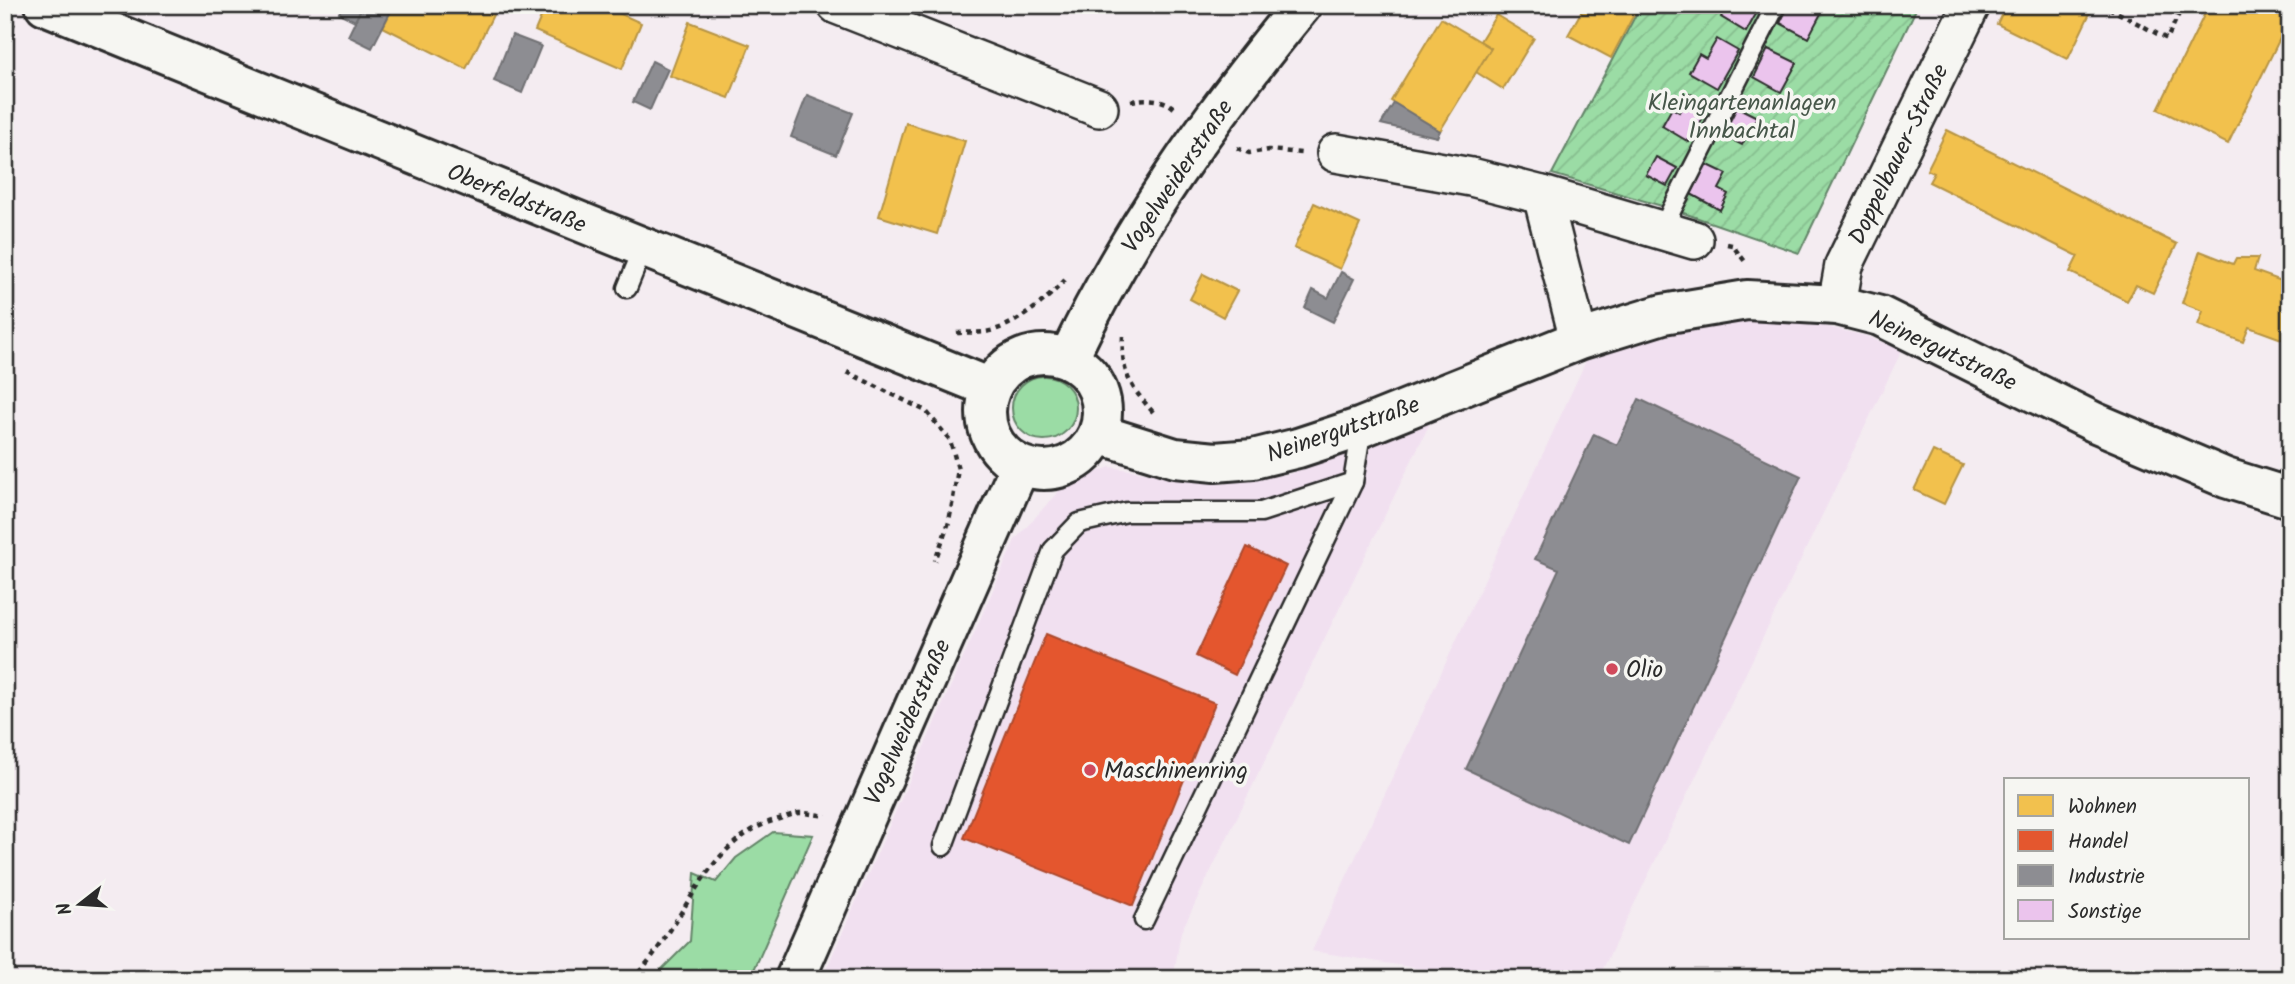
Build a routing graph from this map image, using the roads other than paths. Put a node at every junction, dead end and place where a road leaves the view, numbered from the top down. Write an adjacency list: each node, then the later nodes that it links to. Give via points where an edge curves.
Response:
1 (45, 5): 10 (main road, Oberfeldstraße)
2 (837, 5): 6 (street)
3 (1302, 5): 14 (main road, Vogelweiderstraße, via 1193,122)
4 (1776, 5): 9 (lane, via 1672,209)
5 (1971, 5): 12 (street, Doppelbauer-Straße, via 1844,265)
6 (1099, 108)
7 (1336, 153): 8 (street)
8 (1542, 195): 9 (street); 13 (street)
9 (1678, 236)
10 (643, 249): 11 (lane); 15 (main road, Oberfeldstraße)
11 (627, 288)
12 (1837, 305): 13 (main road, Neinergutstraße, via 1747,300 1663,314); 20 (main road, Neinergutstraße, via 1880,316 2094,422 2226,478)
13 (1579, 340): 16 (main road, Neinergutstraße)
14 (1068, 359): 15 (main road, via 1032,354 1015,361); 17 (main road, via 1083,368 1102,399)
15 (990, 388): 18 (main road, via 986,406 993,442)
16 (1362, 427): 17 (main road, Neinergutstraße, via 1253,459 1215,462 1175,458); 19 (lane)
17 (1099, 434): 18 (main road, via 1080,459 1066,467 1035,471)
18 (1020, 466): 23 (main road, Vogelweiderstraße)
19 (1353, 482): 21 (lane, via 1261,512 1127,512 1079,523 1053,550); 22 (lane)
20 (2290, 498)
21 (943, 846)
22 (1144, 920)
23 (795, 979)

